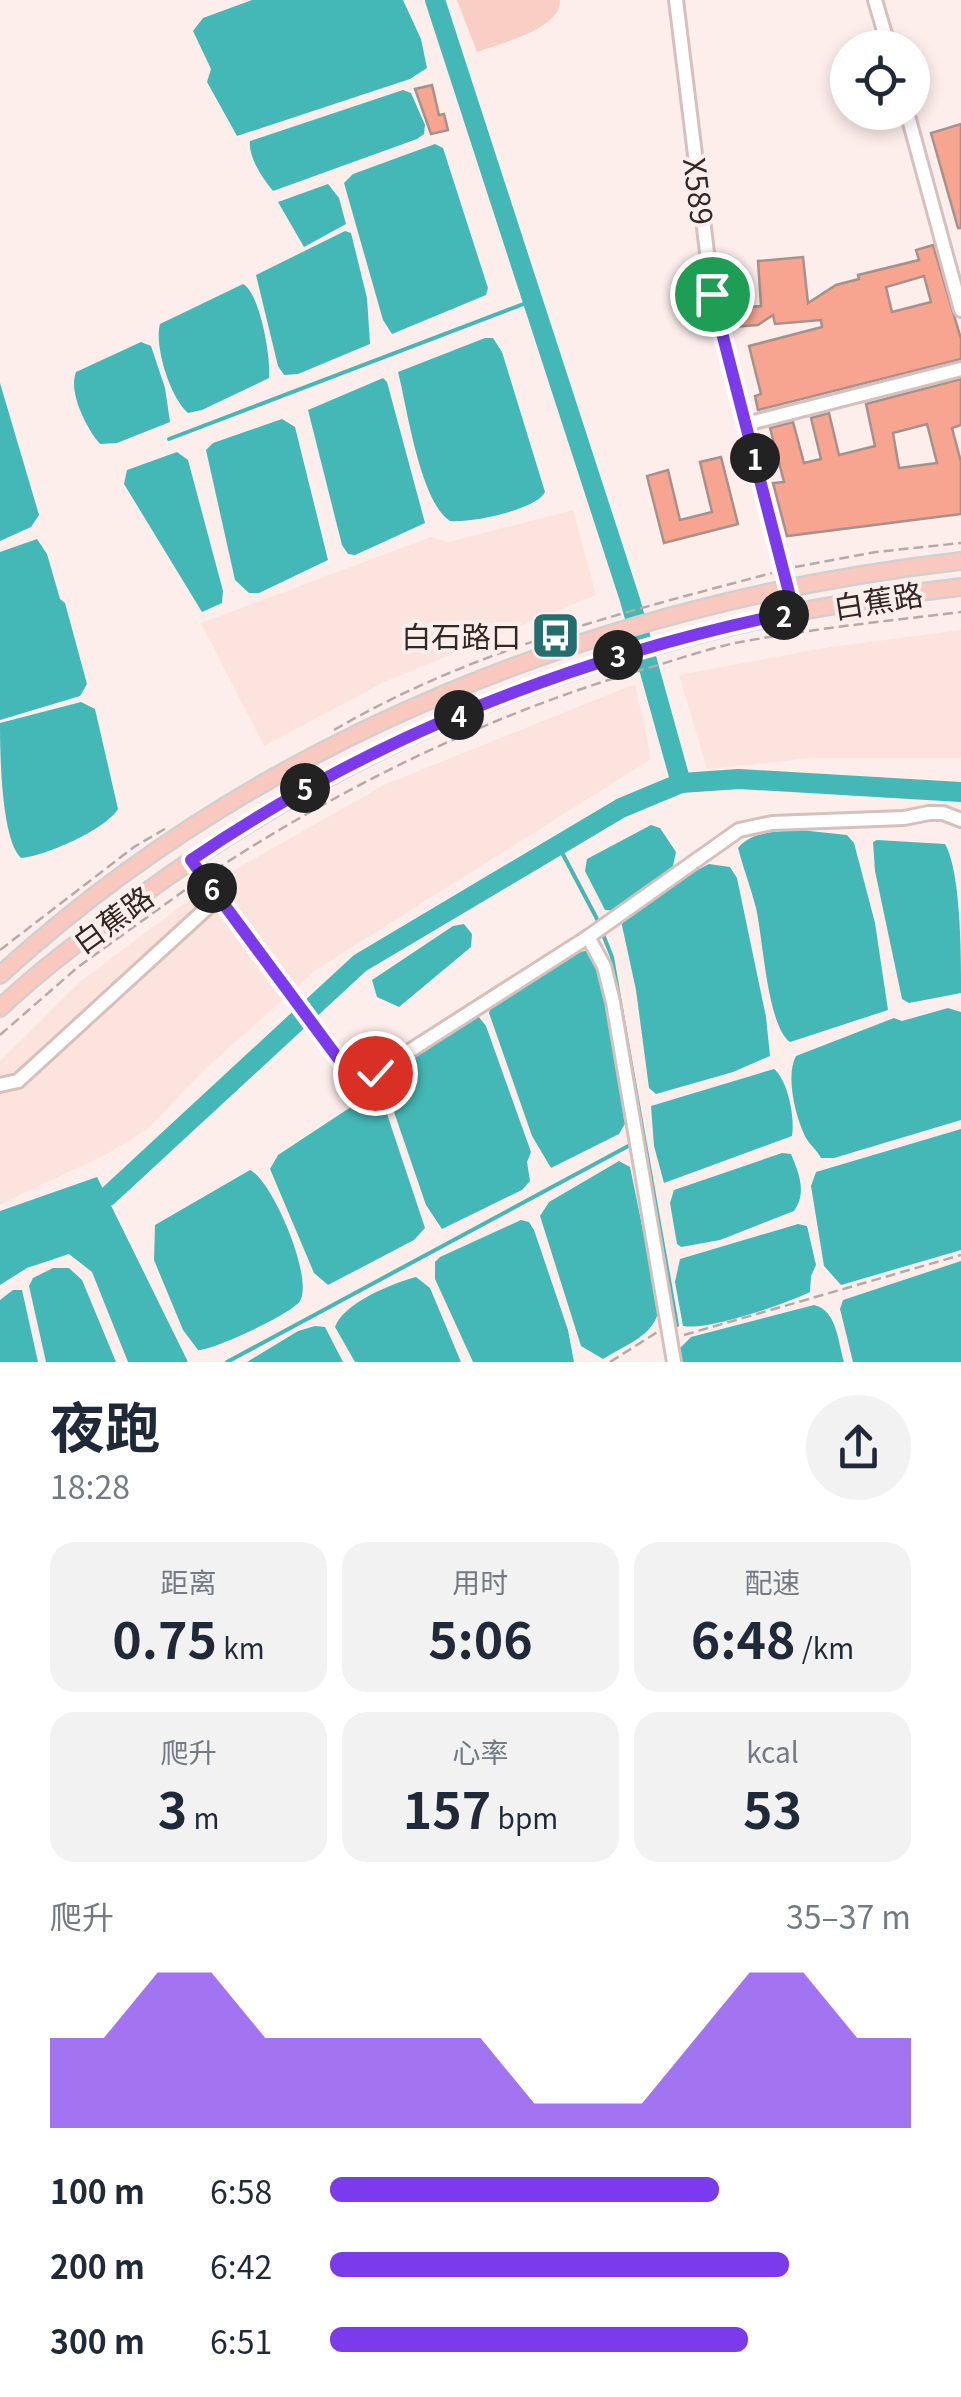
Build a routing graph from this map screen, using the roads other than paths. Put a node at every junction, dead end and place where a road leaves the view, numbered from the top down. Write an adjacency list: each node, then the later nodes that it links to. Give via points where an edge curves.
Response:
1 (676, 0): 7 (street, X589 / X589, via 712,294)
2 (876, 0): 3 (street)
3 (884, 30)
4 (911, 130): 5 (street)
5 (961, 310)
6 (961, 369): 7 (street)
7 (746, 424): 10 (street, X589 / X589)
8 (961, 561): 10 (main road, 白蕉路)
9 (961, 587): 11 (main road, 白蕉路)
10 (788, 589): 11 (street, X589 / X589); 16 (main road, 白蕉路, via 669,607 604,625 413,707 236,800 136,866)
11 (794, 612): 13 (main road, 白蕉路, via 613,657 471,709 316,782)
12 (961, 820): 15 (street, via 929,813 749,826)
13 (191, 860): 14 (street); 17 (main road, 白蕉路)
14 (219, 897): 15 (street, via 346,1069 368,1076); 18 (street, via 18,1081)
15 (591, 935): 19 (street, via 613,1002)
16 (0, 975)
17 (0, 1008)
18 (0, 1084)
19 (674, 1362)

